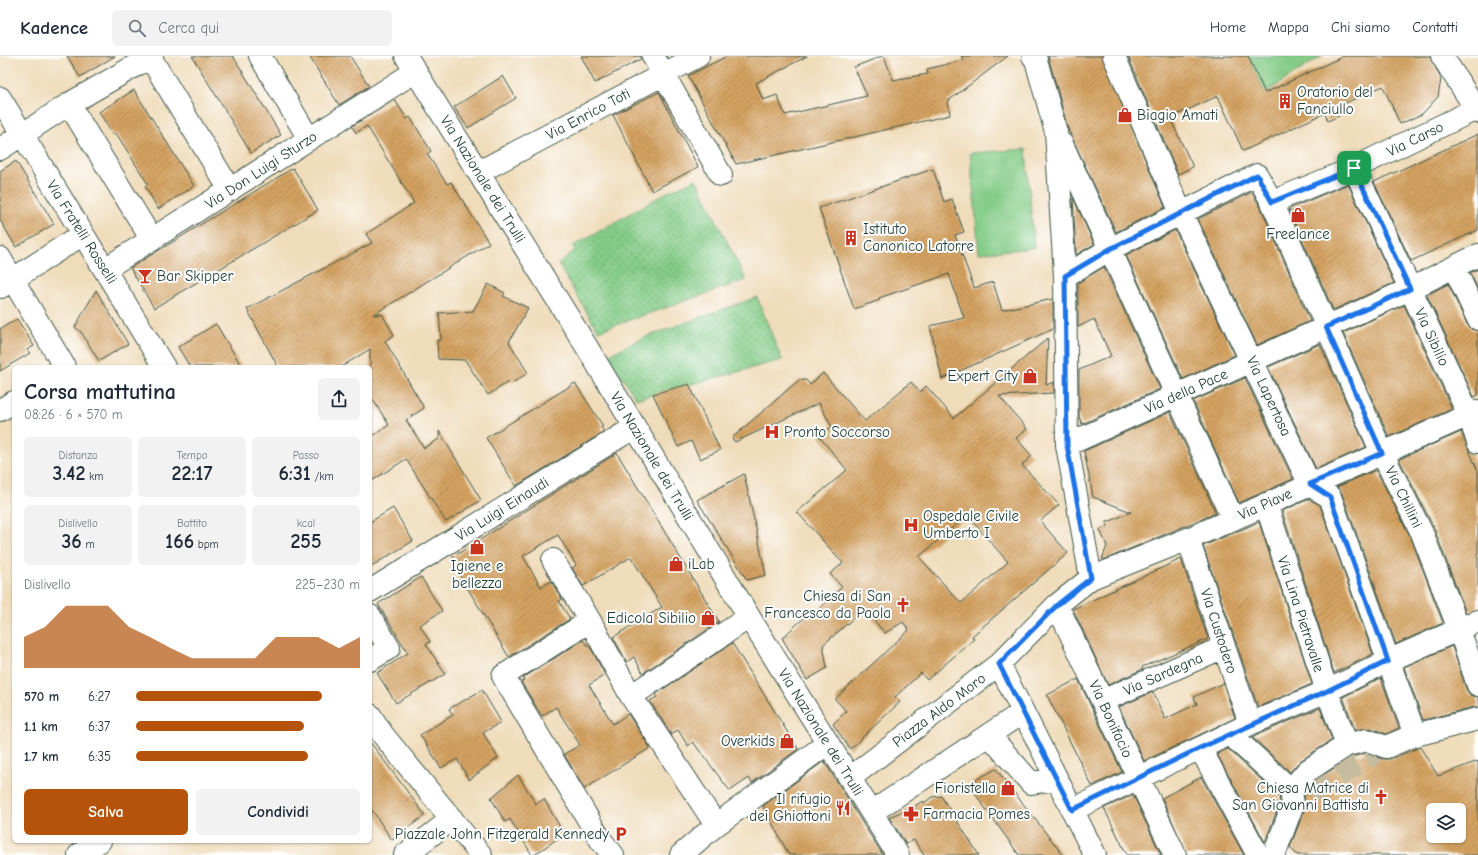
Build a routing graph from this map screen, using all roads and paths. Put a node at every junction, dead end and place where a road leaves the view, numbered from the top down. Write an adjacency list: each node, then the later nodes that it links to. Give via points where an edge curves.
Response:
1 (260, 56): 14 (street)
2 (698, 56): 8 (street, Via Enrico Toti)
3 (1114, 56): 21 (street, Via Lapertosa)
4 (1442, 56): 11 (street)
5 (1036, 57): 12 (street)
6 (141, 59): 10 (street); 19 (street)
7 (411, 64): 14 (street, Via Don Luigi Sturzo); 17 (street, Via Nazionale dei Trulli)
8 (658, 65): 17 (street, Via Enrico Toti); 18 (street)
9 (0, 98): 13 (street, Via Fratelli Rosselli)
10 (69, 104): 13 (street); 23 (street)
11 (1477, 111): 16 (street, Via Carso)
12 (1056, 132): 24 (street); 29 (street)
13 (23, 135): 15 (street); 22 (street, Via Fratelli Rosselli)
14 (309, 139): 19 (street, Via Don Luigi Sturzo)
15 (0, 149)
16 (1354, 168): 20 (street, Via Carso); 31 (street, Via Sibilio)
17 (479, 172): 41 (street, Via Nazionale dei Trulli)
18 (720, 175)
19 (230, 190): 23 (street, Via Don Luigi Sturzo)
20 (1272, 202): 21 (street, via 1257,175); 33 (street, Via Chillini)
21 (1181, 213): 24 (street); 34 (street, Via Lapertosa)
22 (83, 234): 28 (street, Via Fratelli Rosselli); 30 (street)
23 (152, 240): 28 (street, Via Don Luigi Sturzo)
24 (1110, 249): 29 (street); 37 (street)
25 (1478, 255): 27 (street, Via della Pace)
26 (0, 258): 30 (street)
27 (1454, 267): 31 (street, Via della Pace); 32 (street)
28 (105, 269): 36 (street, Via Fratelli Rosselli)
29 (1065, 276): 43 (street)
30 (6, 283): 35 (street)
31 (1410, 289): 33 (street, Via della Pace); 40 (street, Via Sibilio)
32 (1478, 319)
33 (1326, 327): 34 (street, Via della Pace); 44 (street, Via Chillini)
34 (1252, 361): 37 (street, Via della Pace); 45 (street, Via Lapertosa)
35 (62, 365)
36 (163, 365)
37 (1176, 395): 43 (street, Via della Pace); 47 (street)
38 (12, 403): 39 (street)
39 (0, 410)
40 (1473, 413): 42 (street, Via Sibilio); 44 (street, Via Piave)
41 (635, 427): 51 (street, Via Luigi Einaudi); 53 (street, Via Nazionale dei Trulli)
42 (1478, 442)
43 (1067, 445): 50 (street)
44 (1382, 453): 45 (street, Via Piave); 56 (street, Via Chillini)
45 (1310, 484): 46 (street, Via Piave); 59 (street, via 1330,497)
46 (1266, 504): 47 (street, Via Piave); 62 (street, Via Lina Pietravalle)
47 (1233, 518): 48 (street, Via Piave)
48 (1188, 539): 50 (street, Via Piave); 57 (street, Via Custodero)
49 (553, 560): 55 (street)
50 (1091, 578): 52 (street, Via Piave)
51 (372, 590)
52 (1057, 605): 60 (street, Piazza Aldo Moro); 64 (street, Via Bonifacio)
53 (749, 616): 63 (street); 72 (street, Via Nazionale dei Trulli)
54 (372, 619): 58 (street, via 389,648)
55 (590, 621): 63 (street); 84 (street, via 503,676)
56 (1468, 625): 59 (street); 61 (street, Via Chillini)
57 (1224, 647): 64 (street, Via Sardegna); 68 (street, Via Custodero)
58 (372, 659)
59 (1388, 661): 62 (street); 71 (street)
60 (999, 664): 65 (street); 75 (street, Piazza Aldo Moro)
61 (1478, 685)
62 (1327, 691): 68 (street); 73 (street, Via Lina Pietravalle)
63 (631, 696): 82 (street)
64 (1102, 701): 76 (street, Via Bonifacio)
65 (1023, 712): 70 (street); 77 (street)
66 (372, 718): 81 (street)
67 (1478, 719): 71 (street)
68 (1250, 724): 69 (street)
69 (1230, 734): 74 (street); 78 (street)
70 (989, 735): 77 (street, via 1031,783); 80 (street)
71 (1415, 735): 73 (street, via 1381,750 1367,740)
72 (828, 743): 75 (street, Via Nazionale dei Trulli); 82 (street)
73 (1346, 745): 78 (street, via 1307,771)
74 (1200, 748): 76 (street); 92 (street)
75 (850, 778): 80 (street, Via Nazionale dei Trulli)
76 (1138, 778): 79 (street); 91 (street, Via Bonifacio)
77 (1057, 779): 79 (street)
78 (1298, 796): 93 (street)
79 (1072, 810): 90 (street)
80 (872, 812): 89 (street, Via Nazionale dei Trulli)
81 (452, 819): 86 (street); 87 (street)
82 (716, 825): 88 (street)
83 (97, 843): 85 (street)
84 (606, 847)
85 (79, 855)
86 (405, 855)
87 (481, 855)
88 (682, 855)
89 (898, 855)
90 (1095, 855)
91 (1175, 855)
92 (1258, 855)
93 (1274, 855)

